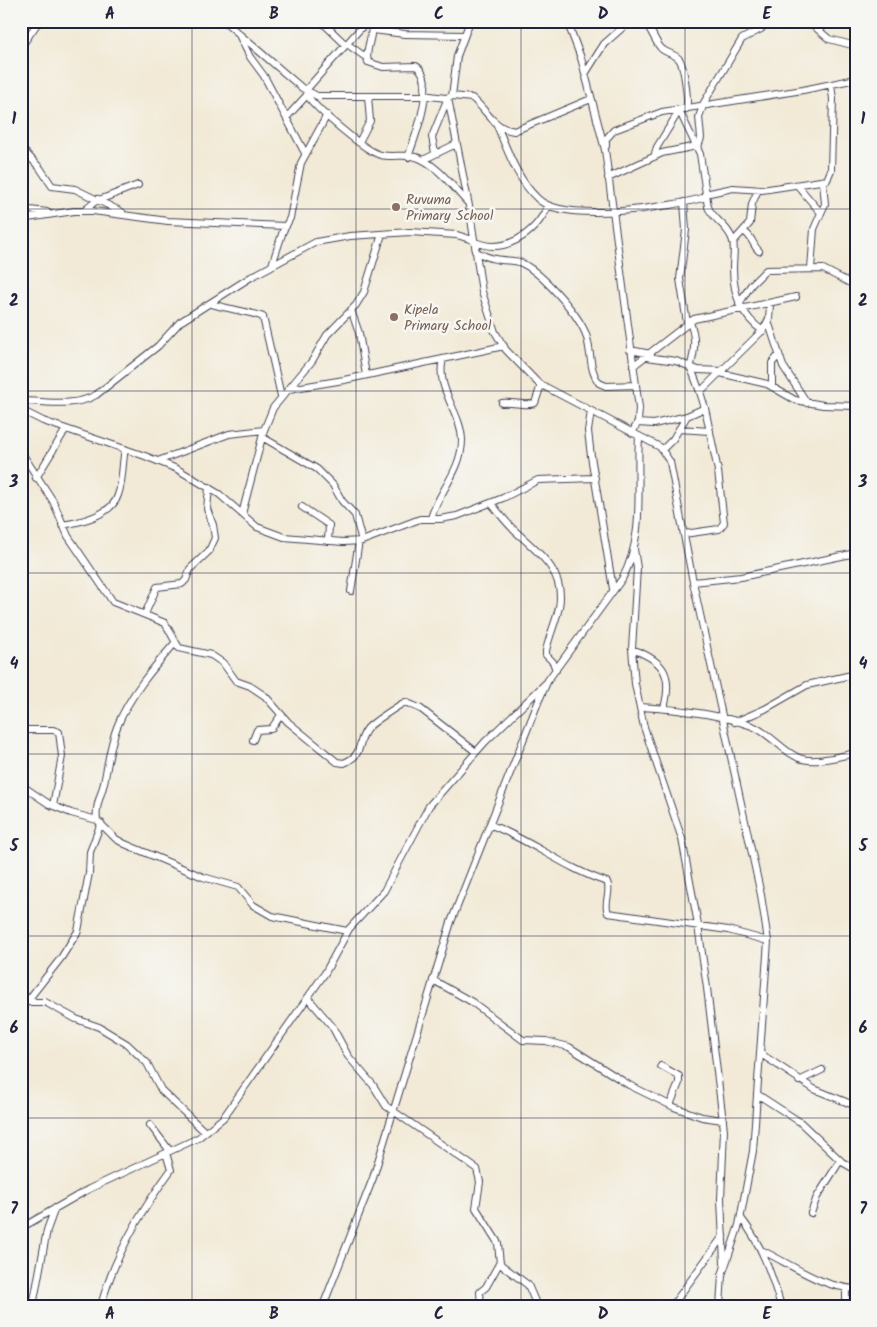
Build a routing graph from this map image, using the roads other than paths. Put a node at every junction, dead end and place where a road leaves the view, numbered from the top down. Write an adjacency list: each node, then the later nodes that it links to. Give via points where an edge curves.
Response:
1 (39, 21): 17 (street)
2 (224, 21): 13 (street)
3 (367, 21): 15 (street)
4 (371, 21): 12 (street)
5 (470, 21): 14 (street)
6 (567, 21): 19 (street)
7 (630, 21): 19 (street, via 604,44)
8 (643, 21): 28 (street, via 660,48 682,64 688,97)
9 (767, 21): 27 (street, via 762,29 742,39)
10 (808, 21): 16 (street, via 828,39)
11 (324, 22): 15 (street)
12 (373, 30): 14 (street); 18 (street)
13 (240, 35): 22 (street); 30 (street)
14 (464, 35): 25 (street)
15 (347, 45): 18 (street); 22 (street)
16 (856, 46)
17 (21, 47)
18 (367, 58): 24 (street, via 371,64 383,67 420,68)
19 (585, 74): 26 (street)
20 (856, 79): 21 (street)
21 (831, 85): 27 (street); 43 (street, via 831,170)
22 (307, 92): 23 (street, via 325,97); 29 (street); 30 (street)
23 (368, 96): 24 (street); 32 (street, via 370,121)
24 (425, 96): 25 (street); 39 (street)
25 (448, 98): 31 (street, via 472,98); 33 (street); 38 (street, via 432,137)
26 (591, 99): 31 (street, via 518,131 502,128); 36 (street)
27 (702, 106): 28 (street); 34 (street, via 699,117 701,138)
28 (681, 110): 34 (street, via 685,128); 36 (street, via 662,112 614,130 606,139); 40 (street)
29 (327, 115): 32 (street); 37 (street)
30 (287, 117): 37 (street)
31 (496, 123): 51 (street, via 513,165 538,199)
32 (359, 142): 39 (street, via 381,155)
33 (456, 144): 38 (street); 49 (street)
34 (697, 147): 40 (street, via 679,148); 47 (street)
35 (21, 148): 48 (street, via 52,186 75,189)
36 (605, 150): 42 (street)
37 (305, 153): 59 (street)
38 (435, 153): 41 (street)
39 (408, 156): 41 (street)
40 (654, 157): 42 (street)
41 (423, 160): 49 (street)
42 (608, 178): 53 (street)
43 (823, 182): 45 (street); 56 (street, via 825,204)
44 (138, 185): 48 (street)
45 (798, 186): 46 (street); 56 (street)
46 (758, 190): 47 (street, via 733,188); 60 (street, via 752,204 752,219)
47 (706, 196): 50 (street); 63 (street, via 711,214 724,225)
48 (98, 200): 54 (street); 57 (street)
49 (468, 202): 62 (street)
50 (684, 202): 53 (street); 74 (street, via 686,230 680,279)
51 (548, 206): 53 (street, via 564,212); 62 (street, via 538,224 524,238 490,246)
52 (21, 209): 55 (street)
53 (614, 210): 78 (street)
54 (84, 211): 55 (street); 57 (street)
55 (56, 213): 58 (street)
56 (821, 213): 67 (street, via 814,229)
57 (126, 214): 59 (street, via 168,221)
58 (21, 219)
59 (286, 226): 66 (street)
60 (744, 232): 63 (street); 64 (street)
61 (382, 234): 62 (street, via 438,232 464,236); 66 (street, via 316,242); 73 (street, via 364,292)
62 (473, 241): 65 (street)
63 (733, 242): 72 (street, via 733,268)
64 (759, 251)
65 (474, 252): 77 (street, via 484,304); 87 (street, via 496,260 519,262 542,277 581,324 599,383 606,386)
66 (272, 265): 70 (street)
67 (811, 269): 68 (street, via 830,270); 72 (street, via 766,270 751,285)
68 (856, 286)
69 (796, 297): 71 (street)
70 (211, 304): 91 (street, via 262,317); 92 (street, via 180,322 158,346 106,389 86,400 65,404)
71 (770, 304): 72 (street); 75 (street)
72 (740, 306): 74 (street); 76 (street, via 750,322)
73 (351, 310): 85 (street, via 359,333); 89 (street, via 327,335 313,360)
74 (688, 322): 80 (street); 83 (street, via 694,334)
75 (768, 322): 76 (street); 79 (street)
76 (763, 331): 84 (street)
77 (504, 346): 81 (street); 86 (street)
78 (630, 350): 80 (street); 82 (street)
79 (779, 355): 88 (street, via 772,360); 93 (street, via 788,376)
80 (649, 356): 82 (street); 83 (street, via 676,361)
81 (443, 359): 85 (street); 116 (street, via 443,385 460,429 461,450 455,470)
82 (633, 366): 87 (street)
83 (691, 368): 84 (street); 90 (street)
84 (721, 372): 88 (street); 90 (street)
85 (366, 375): 89 (street)
86 (541, 385): 94 (street, via 535,403); 98 (street)
87 (636, 385): 100 (street)
88 (772, 387): 93 (street, via 789,398)
89 (288, 389): 91 (street)
90 (700, 392): 96 (street)
91 (281, 396): 104 (street)
92 (21, 401)
93 (807, 402): 95 (street)
94 (502, 403)
95 (856, 406)
96 (704, 408): 99 (street); 103 (street)
97 (21, 410): 101 (street)
98 (590, 411): 105 (street); 111 (street, via 588,431)
99 (687, 416): 100 (street, via 654,424); 102 (street)
100 (637, 424): 105 (street)
101 (66, 429): 106 (street); 110 (street)
102 (679, 429): 103 (street); 107 (street)
103 (710, 431): 118 (street, via 724,523 719,529)
104 (263, 434): 109 (street, via 229,434); 115 (street); 120 (street, via 317,469 333,484 354,515)
105 (636, 435): 107 (street); 121 (street, via 639,518)
106 (125, 449): 109 (street); 117 (street, via 119,494 114,503 89,518)
107 (663, 449): 118 (street, via 670,462)
108 (21, 452): 110 (street)
109 (158, 461): 112 (street)
110 (36, 478): 117 (street, via 54,501)
111 (595, 478): 113 (street, via 538,480); 124 (street)
112 (209, 488): 115 (street); 126 (street, via 207,509 215,538 209,551 190,568 182,584 157,587)
113 (491, 503): 116 (street, via 446,519); 129 (street, via 512,528 547,559 556,577 560,606 546,651)
114 (302, 507): 119 (street, via 329,525)
115 (242, 514): 119 (street, via 257,527 277,535)
116 (431, 518): 120 (street, via 420,518)
117 (62, 525): 126 (street, via 113,602)
118 (684, 534): 123 (street)
119 (328, 541): 120 (street)
120 (361, 541): 125 (street)
121 (634, 548): 124 (street, via 626,572); 128 (street, via 637,568)
122 (856, 553): 123 (street, via 741,577)
123 (693, 582): 135 (street)
124 (614, 589): 129 (street)
125 (350, 591)
126 (145, 614): 127 (street, via 165,622)
127 (175, 643): 134 (street, via 180,648 211,655 223,663 236,681 258,691); 143 (street, via 123,713 96,809)
128 (632, 649): 132 (street); 133 (street, via 664,668 668,681)
129 (556, 670): 131 (street)
130 (856, 674): 136 (street, via 807,685 765,710)
131 (548, 680): 139 (street); 144 (street)
132 (640, 707): 133 (street); 145 (street, via 676,820)
133 (664, 708): 135 (street)
134 (281, 715): 138 (street, via 274,726 257,730); 139 (street, via 341,763 351,760 359,751 369,726 408,702)
135 (722, 718): 136 (street); 147 (street)
136 (735, 722): 140 (street, via 761,730 798,758)
137 (21, 730): 142 (street, via 59,732 62,756)
138 (253, 740)
139 (476, 752): 146 (street, via 428,806 384,891)
140 (856, 753)
141 (21, 786): 142 (street)
142 (53, 806): 143 (street)
143 (99, 822): 146 (street, via 116,839 132,847 203,877 238,887 251,904 265,913); 150 (street, via 90,852 78,931)
144 (491, 825): 145 (street, via 522,838 583,873 607,882 610,886 608,913); 148 (street, via 464,888)
145 (698, 927): 147 (street, via 728,930); 159 (street)
146 (348, 931): 149 (street)
147 (768, 941): 151 (street)
148 (432, 980): 156 (street, via 472,1002 523,1040 569,1047 629,1085); 158 (street)
149 (308, 998): 158 (street, via 332,1026 348,1056); 161 (street, via 223,1118)
150 (23, 1005): 161 (street, via 45,1002 76,1019 100,1027 127,1044 147,1063 161,1090)
151 (761, 1054): 154 (street); 155 (street)
152 (661, 1066): 156 (street, via 679,1076)
153 (822, 1070): 154 (street)
154 (799, 1081): 157 (street)
155 (757, 1094): 163 (street, via 812,1131); 167 (street, via 753,1151)
156 (670, 1105): 159 (street, via 684,1112)
157 (856, 1106)
158 (393, 1113): 171 (street, via 477,1169 480,1182 476,1208 498,1243); 177 (street, via 366,1199)
159 (723, 1120): 169 (street)
160 (150, 1125): 162 (street)
161 (206, 1132): 162 (street)
162 (168, 1152): 165 (street); 176 (street, via 171,1170 131,1231)
163 (840, 1161): 164 (street); 166 (street, via 817,1197)
164 (856, 1170)
165 (55, 1208): 168 (street); 175 (street, via 47,1230)
166 (811, 1213)
167 (740, 1218): 170 (street); 172 (street)
168 (21, 1228)
169 (723, 1236): 172 (street); 180 (street)
170 (763, 1251): 173 (street, via 816,1280); 182 (street)
171 (500, 1262): 178 (street, via 480,1292); 179 (street, via 528,1285)
172 (725, 1267): 181 (street)
173 (846, 1288): 174 (street); 183 (street)
174 (856, 1289)
175 (33, 1306)
176 (101, 1306)
177 (323, 1306)
178 (481, 1306)
179 (537, 1306)
180 (672, 1306)
181 (720, 1306)
182 (781, 1306)
183 (846, 1306)

